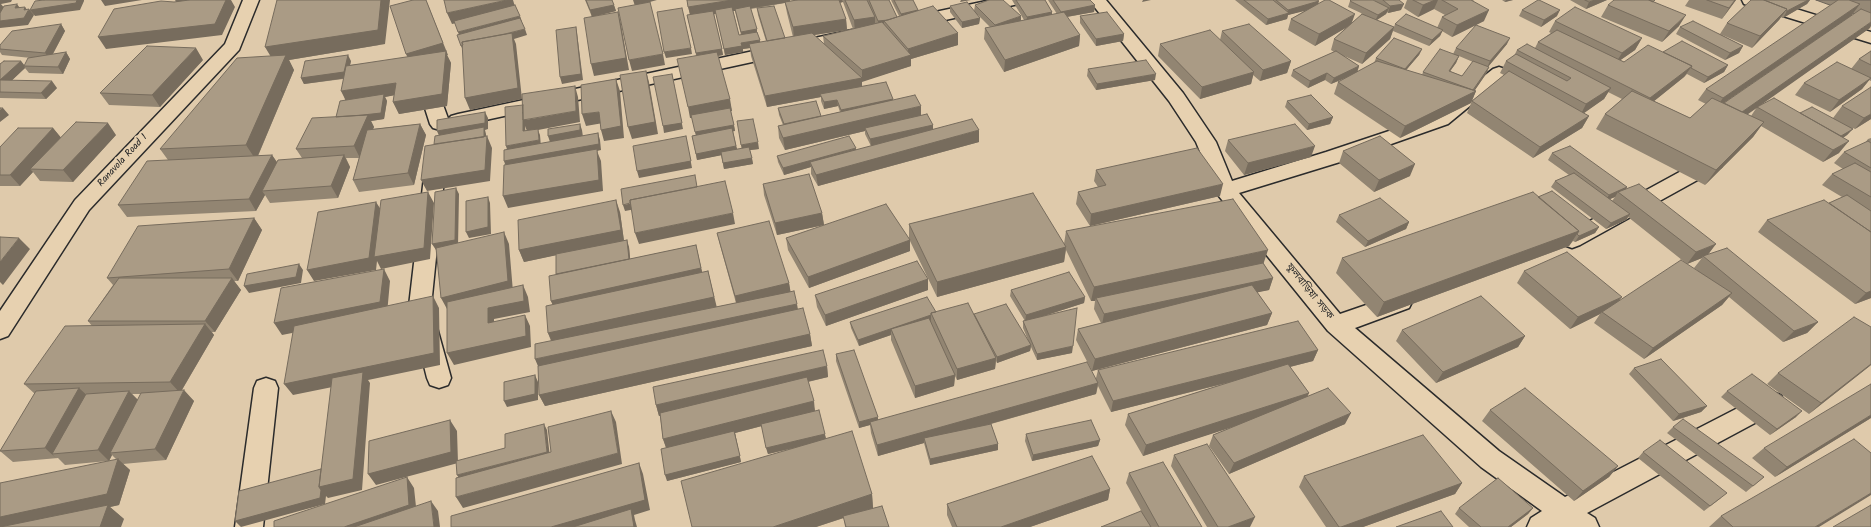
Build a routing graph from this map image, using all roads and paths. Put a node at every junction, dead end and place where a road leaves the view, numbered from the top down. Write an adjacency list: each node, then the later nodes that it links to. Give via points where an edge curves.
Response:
1 (251, 0): 16 (street, Ranavola Road 1, via 233,46 82,205)
2 (1014, 0): 5 (street)
3 (1097, 0): 12 (street, ফুলবাড়িয়া সড়ক, via 1176,97 1206,142)
4 (1750, 0): 7 (street)
5 (894, 26)
6 (871, 31): 10 (street, via 755,49)
7 (1871, 38)
8 (420, 66): 10 (street)
9 (1499, 73): 12 (street, via 1441,120)
10 (440, 124): 17 (street, via 420,306)
11 (1734, 152): 13 (street)
12 (1226, 190): 15 (street, ফুলবাড়িয়া সড়ক)
13 (1552, 249)
14 (1418, 296): 15 (street)
15 (1336, 325): 20 (street, ফুলবাড়িয়া সড়ক, via 1490,459)
16 (0, 330)
17 (439, 378)
18 (266, 388): 21 (street)
19 (1794, 390): 20 (street)
20 (1563, 512): 22 (street); 23 (street, ফুলবাড়িয়া সড়ক)
21 (249, 527)
22 (1541, 527)
23 (1585, 527)

